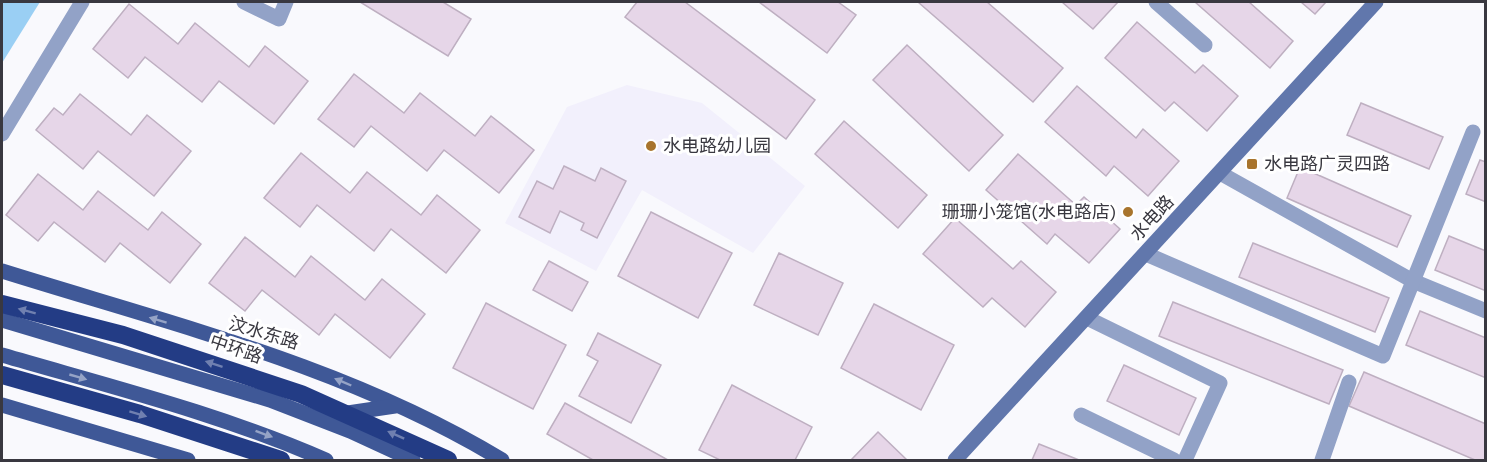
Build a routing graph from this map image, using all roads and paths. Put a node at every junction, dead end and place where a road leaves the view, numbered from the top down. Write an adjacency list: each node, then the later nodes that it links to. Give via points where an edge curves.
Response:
1 (82, 2): 8 (street)
2 (244, 2): 3 (street, via 279,19)
3 (286, 2)
4 (1155, 2): 6 (street)
5 (1376, 2): 9 (main road, 水电路)
6 (1205, 45)
7 (1473, 132): 12 (street)
8 (2, 134)
9 (1220, 173): 10 (main road, 水电路); 12 (street)
10 (1146, 254): 12 (street, via 1383,356); 15 (main road, 水电路)
11 (2, 271): 21 (main road, 汶水东路, one-way to 11, via 304,366)
12 (1413, 281): 14 (street)
13 (2, 304): 28 (highway, 中环路, one-way to 13, bridge, via 257,378)
14 (1485, 311)
15 (1087, 318): 30 (main road, 水电路); 32 (street, via 1220,383)
16 (2, 320): 23 (main road, via 165,367)
17 (2, 355): 26 (main road, one-way to 26, via 194,409)
18 (2, 375): 25 (highway, one-way to 25)
19 (1349, 382): 33 (street)
20 (2, 405): 24 (main road)
21 (397, 406): 23 (main road); 29 (main road, 汶水东路, via 449,428)
22 (1081, 415): 31 (street)
23 (315, 418): 27 (main road)
24 (188, 460)
25 (281, 460)
26 (326, 460)
27 (413, 460)
28 (448, 460)
29 (502, 460)
30 (955, 460)
31 (1173, 460)
32 (1185, 460)
33 (1322, 460)

